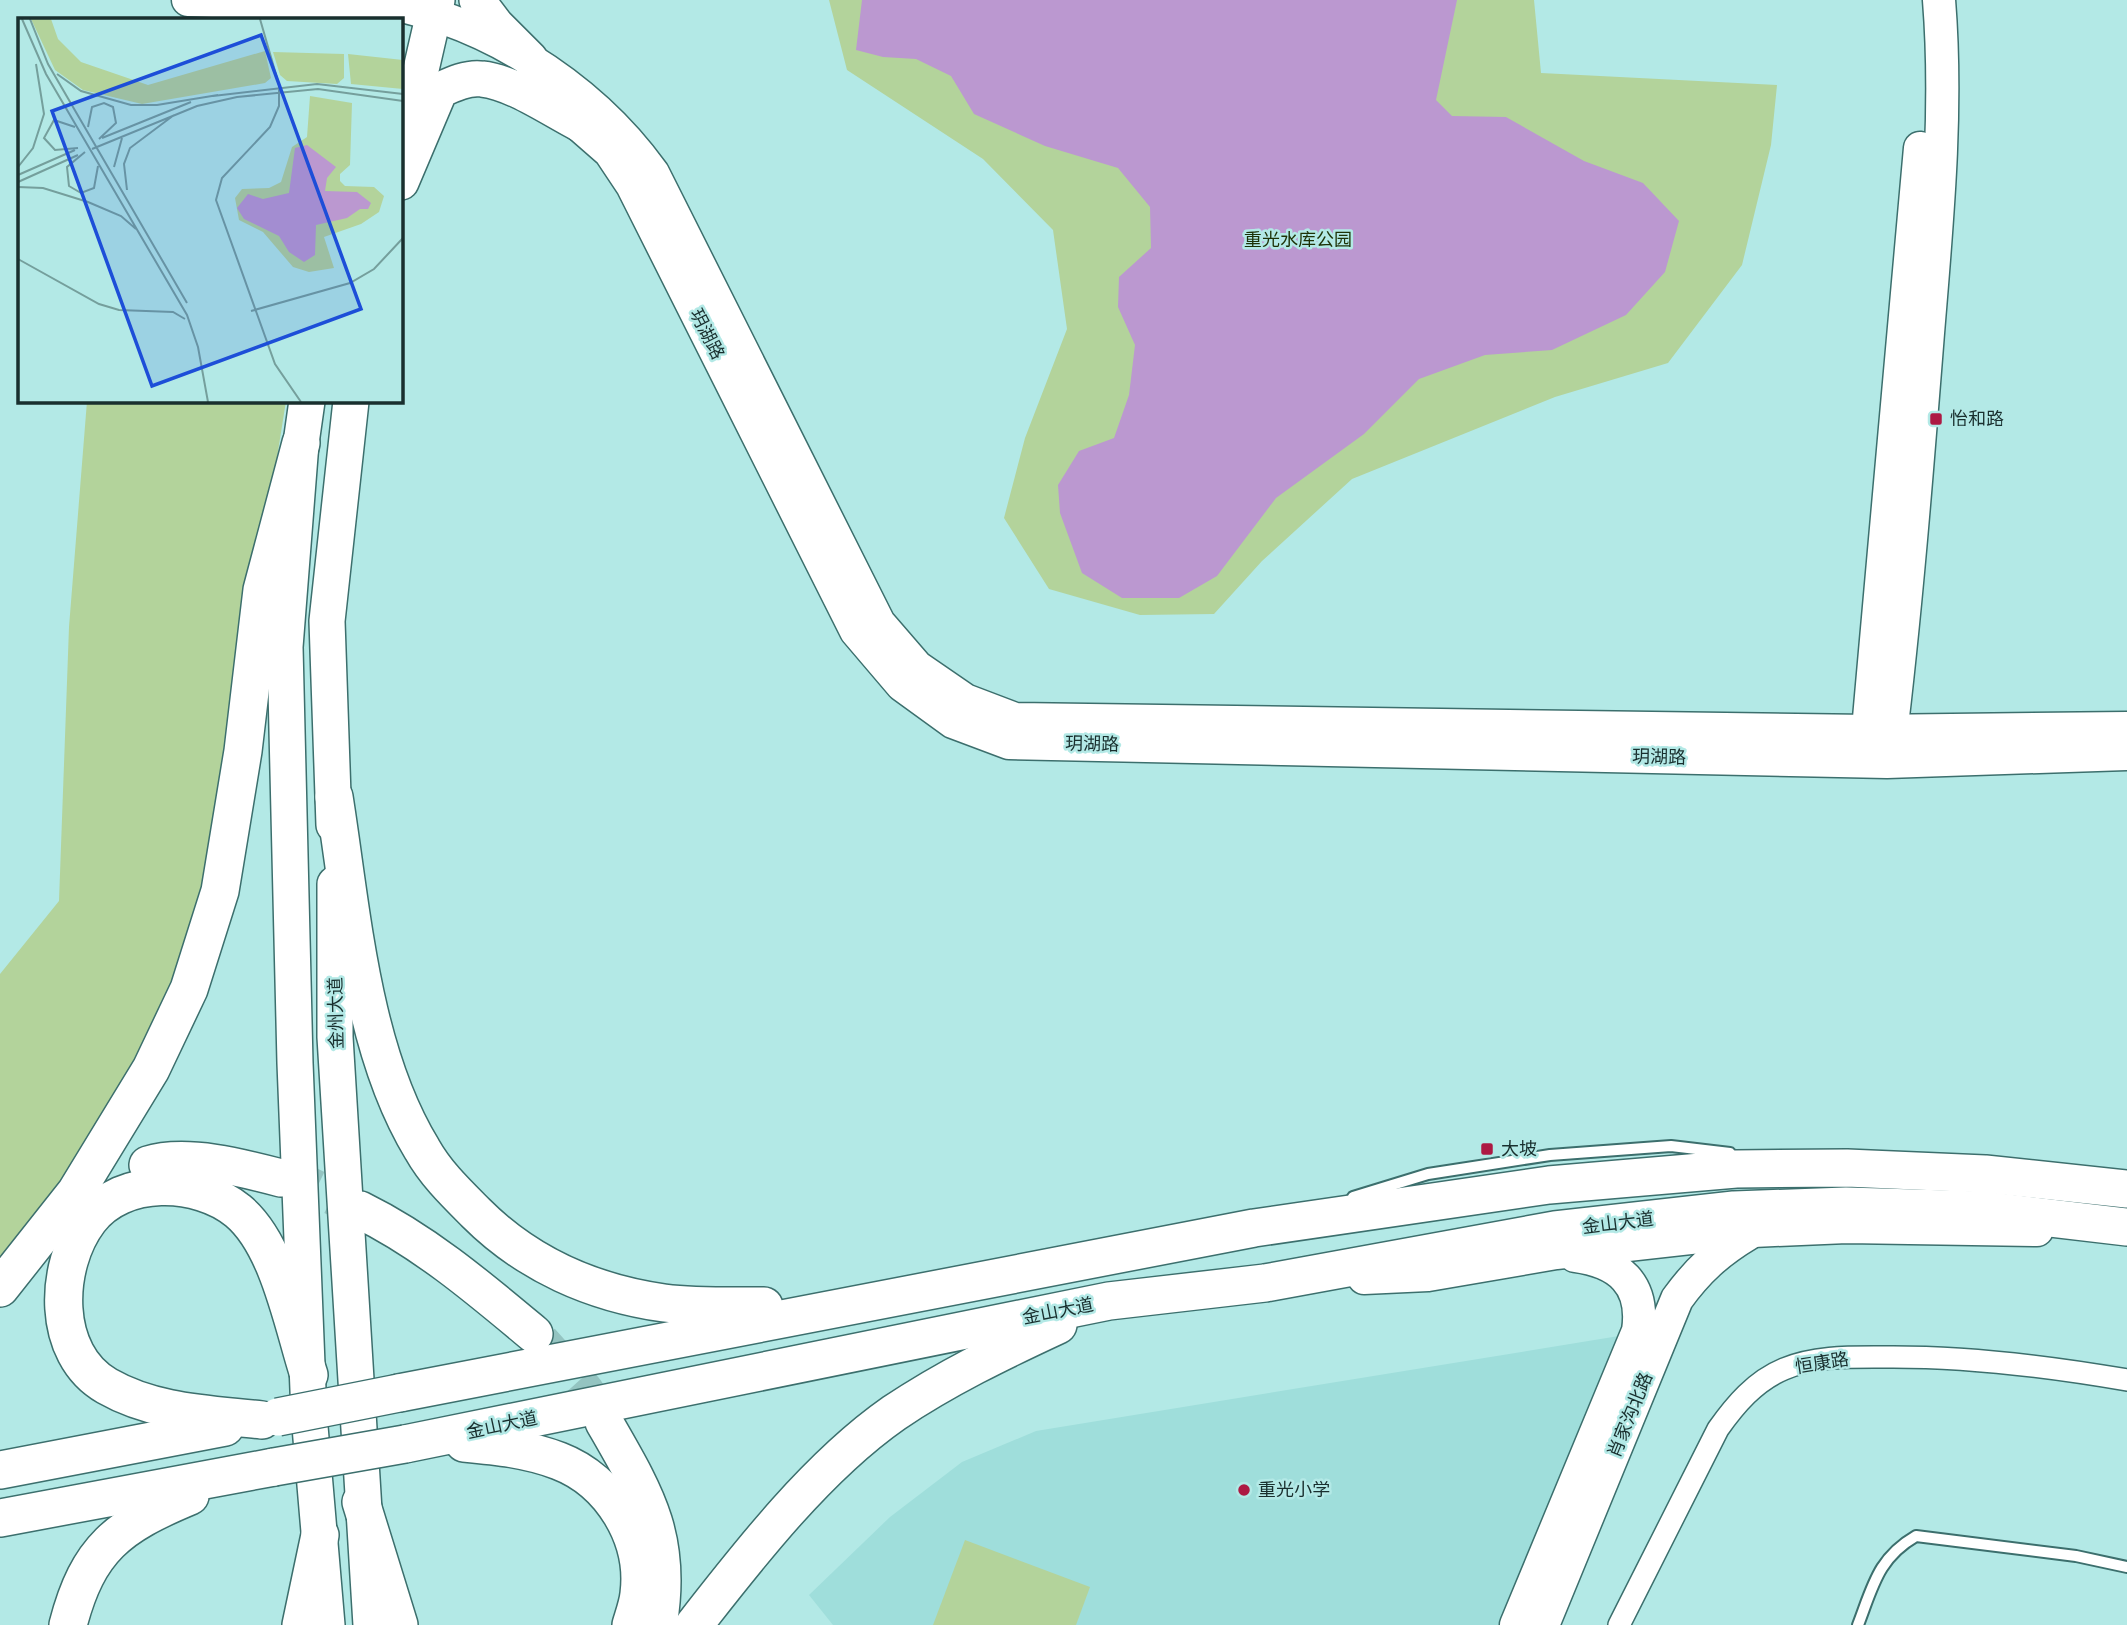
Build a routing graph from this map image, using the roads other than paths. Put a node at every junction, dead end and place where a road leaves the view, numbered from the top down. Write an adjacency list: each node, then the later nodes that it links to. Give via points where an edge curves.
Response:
1 (188, 0): 5 (main road)
2 (477, 0): 8 (main road)
3 (1920, 0): 15 (main road, via 1922,131)
4 (1939, 0): 15 (main road, via 1943,69 1938,202)
5 (263, 3): 6 (main road); 7 (main road)
6 (400, 13): 8 (main road, 玥湖路); 9 (main road, 玥湖路, via 520,78)
7 (300, 18)
8 (530, 59): 15 (main road, 玥湖路, via 600,110 653,173 879,623 917,667 965,700 1015,719)
9 (582, 125): 10 (main road, via 501,84 480,78 459,82 440,90); 15 (main road, 玥湖路, via 610,152 632,185 856,631 902,685 953,722 1009,743)
10 (402, 180)
11 (307, 402): 13 (main road)
12 (351, 402): 17 (main road, 金州大道, via 327,621)
13 (301, 443): 23 (highway, via 262,590 220,891 184,1000 151,1069); 34 (main road, via 285,648 295,1063)
14 (2127, 729): 15 (main road, 玥湖路)
15 (1878, 747): 16 (main road, 玥湖路)
16 (2127, 754)
17 (334, 797): 32 (highway, via 365,989 389,1078 421,1148 472,1210 539,1264 608,1290 664,1303); 41 (main road, 金州大道, via 335,1037)
18 (1739, 1154): 25 (lane, via 1671,1146 1522,1159 1428,1174)
19 (1752, 1156): 20 (lane)
20 (1847, 1168): 22 (highway, via 1985,1174); 25 (highway, via 1735,1169 1549,1185)
21 (281, 1178): 23 (highway, via 231,1166 162,1160)
22 (2127, 1189)
23 (76, 1192): 30 (highway)
24 (360, 1210): 33 (highway, via 448,1264)
25 (1254, 1228): 32 (highway)
26 (2127, 1228): 27 (main road); 29 (highway, 金山大道, via 1981,1210 1846,1206 1734,1210 1555,1230)
27 (1753, 1231): 28 (main road); 54 (main road, 肖家沟北路, via 1718,1253 1677,1299)
28 (1556, 1253): 29 (main road, via 1428,1275); 53 (main road, 肖家沟北路, via 1610,1266 1625,1277 1641,1309 1638,1331)
29 (1265, 1283): 31 (highway, 金山大道)
30 (0, 1288)
31 (1109, 1301): 38 (highway, 金山大道); 52 (highway, via 955,1376 892,1415 804,1495)
32 (842, 1306): 36 (highway, bridge)
33 (534, 1334)
34 (309, 1375): 36 (highway, via 268,1248 239,1212 186,1186 155,1186 119,1197 90,1218 65,1270 63,1301 69,1336 82,1361 104,1384 138,1402); 43 (main road)
35 (2127, 1380): 55 (street, 恒康路, via 1948,1356 1836,1357 1783,1369 1736,1404 1718,1429)
36 (270, 1419): 40 (highway)
37 (604, 1422): 51 (highway, via 655,1519 665,1585)
38 (417, 1442): 39 (highway, 金山大道, bridge); 50 (highway, via 513,1448 560,1461 591,1478 630,1527 639,1593)
39 (264, 1468): 42 (highway, 金山大道); 45 (highway, via 167,1506 123,1529 89,1564)
40 (0, 1470)
41 (361, 1502): 48 (main road, 金州大道); 49 (highway)
42 (0, 1518)
43 (320, 1535): 46 (highway); 47 (main road)
44 (2127, 1567): 56 (lane, via 1916,1536 1883,1562)
45 (68, 1625)
46 (301, 1625)
47 (327, 1625)
48 (371, 1625)
49 (400, 1625)
50 (631, 1625)
51 (658, 1625)
52 (694, 1625)
53 (1516, 1625)
54 (1543, 1625)
55 (1619, 1625)
56 (1858, 1625)

